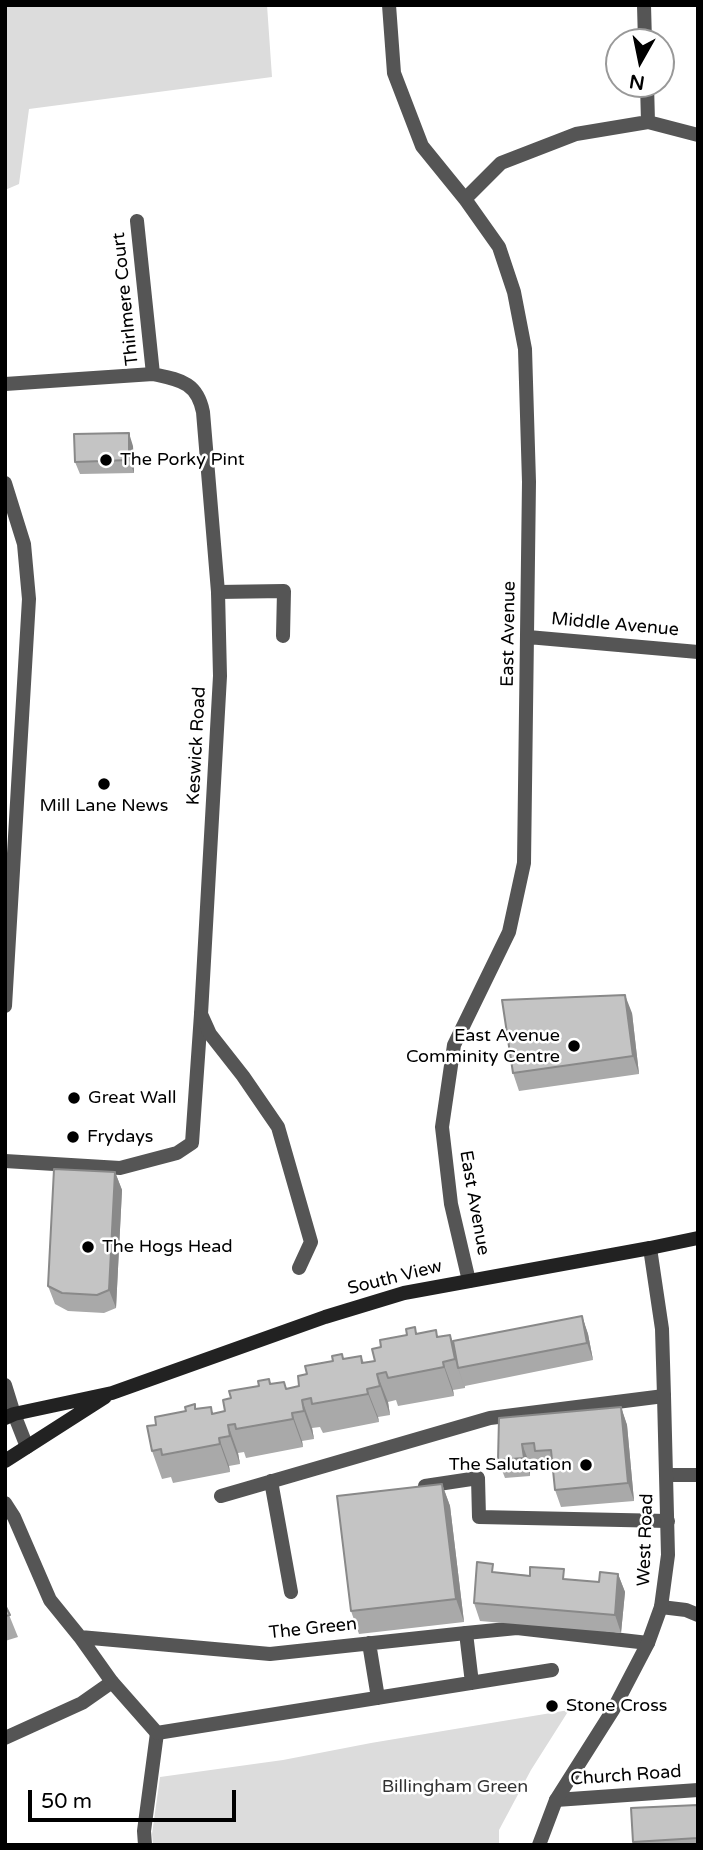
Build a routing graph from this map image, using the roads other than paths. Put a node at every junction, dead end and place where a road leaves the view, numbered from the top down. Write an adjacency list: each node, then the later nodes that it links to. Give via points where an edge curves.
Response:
1 (389, 5): 7 (street, East Avenue, via 394,73 422,146)
2 (644, 5): 3 (street)
3 (645, 28)
4 (647, 98): 5 (street)
5 (648, 122): 6 (street); 7 (street, via 576,134 501,163)
6 (698, 135)
7 (465, 199): 14 (street, East Avenue, via 499,247 525,349)
8 (137, 221): 9 (street, Thirlmere Court)
9 (153, 374): 10 (street, Keswick Road); 12 (street, Keswick Road, via 186,383 200,398)
10 (5, 384)
11 (5, 483): 16 (street, via 23,544 29,599)
12 (218, 592): 13 (street, via 284,591); 17 (street, Keswick Road, via 220,676)
13 (283, 636)
14 (528, 637): 15 (street, Middle Avenue); 22 (street, East Avenue, via 524,863 509,932 454,1045 442,1127)
15 (698, 652)
16 (5, 1006)
17 (201, 1013): 18 (street, Keswick Road, via 192,1143 177,1153 120,1168); 21 (street, via 210,1034 278,1126 311,1242)
18 (5, 1161)
19 (698, 1238): 20 (main road, South View)
20 (650, 1248): 22 (main road, South View); 25 (street, West Road, via 662,1329)
21 (299, 1268)
22 (469, 1281): 24 (main road, South View, via 404,1293 325,1317)
23 (5, 1385): 26 (street)
24 (112, 1393): 26 (main road); 27 (main road)
25 (664, 1396): 29 (street, West Road); 31 (street, via 490,1418)
26 (10, 1416): 27 (street)
27 (27, 1447): 28 (main road)
28 (5, 1461)
29 (667, 1475): 30 (street); 35 (street, West Road)
30 (698, 1475)
31 (271, 1481): 33 (street); 36 (street)
32 (413, 1488): 35 (street, via 478,1478 479,1517)
33 (221, 1496)
34 (5, 1503): 40 (street, via 50,1600)
35 (668, 1521): 37 (street, West Road)
36 (291, 1592)
37 (661, 1607): 38 (street); 42 (street, West Road)
38 (698, 1615)
39 (466, 1633): 41 (street, The Green); 42 (street, The Green, via 517,1628); 45 (street)
40 (80, 1637): 41 (street, The Green, via 270,1654); 44 (street)
41 (369, 1643): 46 (street)
42 (648, 1643): 50 (street, West Road)
43 (552, 1670): 45 (street)
44 (112, 1682): 47 (street); 48 (street, via 82,1703)
45 (472, 1683): 46 (street)
46 (378, 1698): 47 (street)
47 (157, 1733): 51 (street)
48 (5, 1738)
49 (698, 1790): 50 (street, Church Road)
50 (556, 1800): 52 (street, West Road)
51 (145, 1845)
52 (538, 1845)

